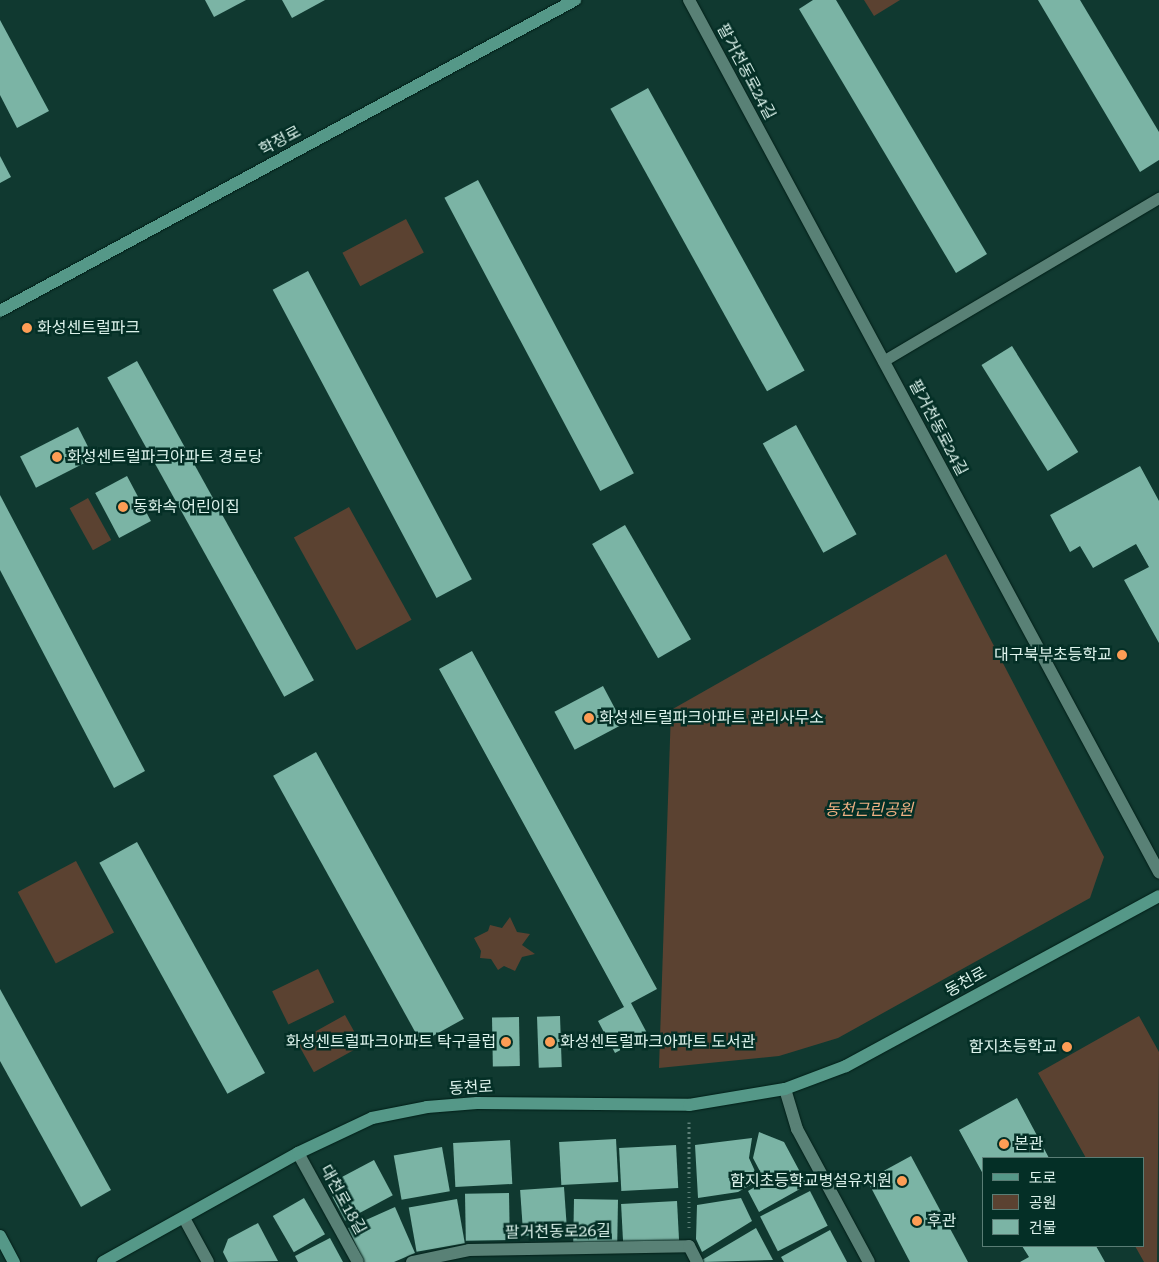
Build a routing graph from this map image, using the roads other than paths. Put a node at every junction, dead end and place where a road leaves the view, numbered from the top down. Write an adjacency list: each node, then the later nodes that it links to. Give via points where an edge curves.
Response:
1 (575, 0): 4 (street, 학정로)
2 (689, 0): 5 (street, 팔거천동로24길)
3 (1159, 198): 5 (lane)
4 (0, 311)
5 (883, 360): 6 (street, 팔거천동로24길)
6 (1159, 872)
7 (1159, 896): 8 (street, 동천로, via 846,1066)
8 (785, 1089): 9 (street, 동천로, via 689,1105 477,1103 427,1107 372,1118); 18 (street, via 797,1129)
9 (298, 1153): 10 (street, 동천로); 15 (street, 대천로18길)
10 (184, 1218): 13 (street, 동천로); 14 (street)
11 (0, 1236): 12 (street)
12 (14, 1262)
13 (103, 1262)
14 (208, 1262)
15 (358, 1262)
16 (412, 1262): 17 (street, 팔거천동로26길, via 469,1250 688,1246)
17 (697, 1262)
18 (869, 1262)

